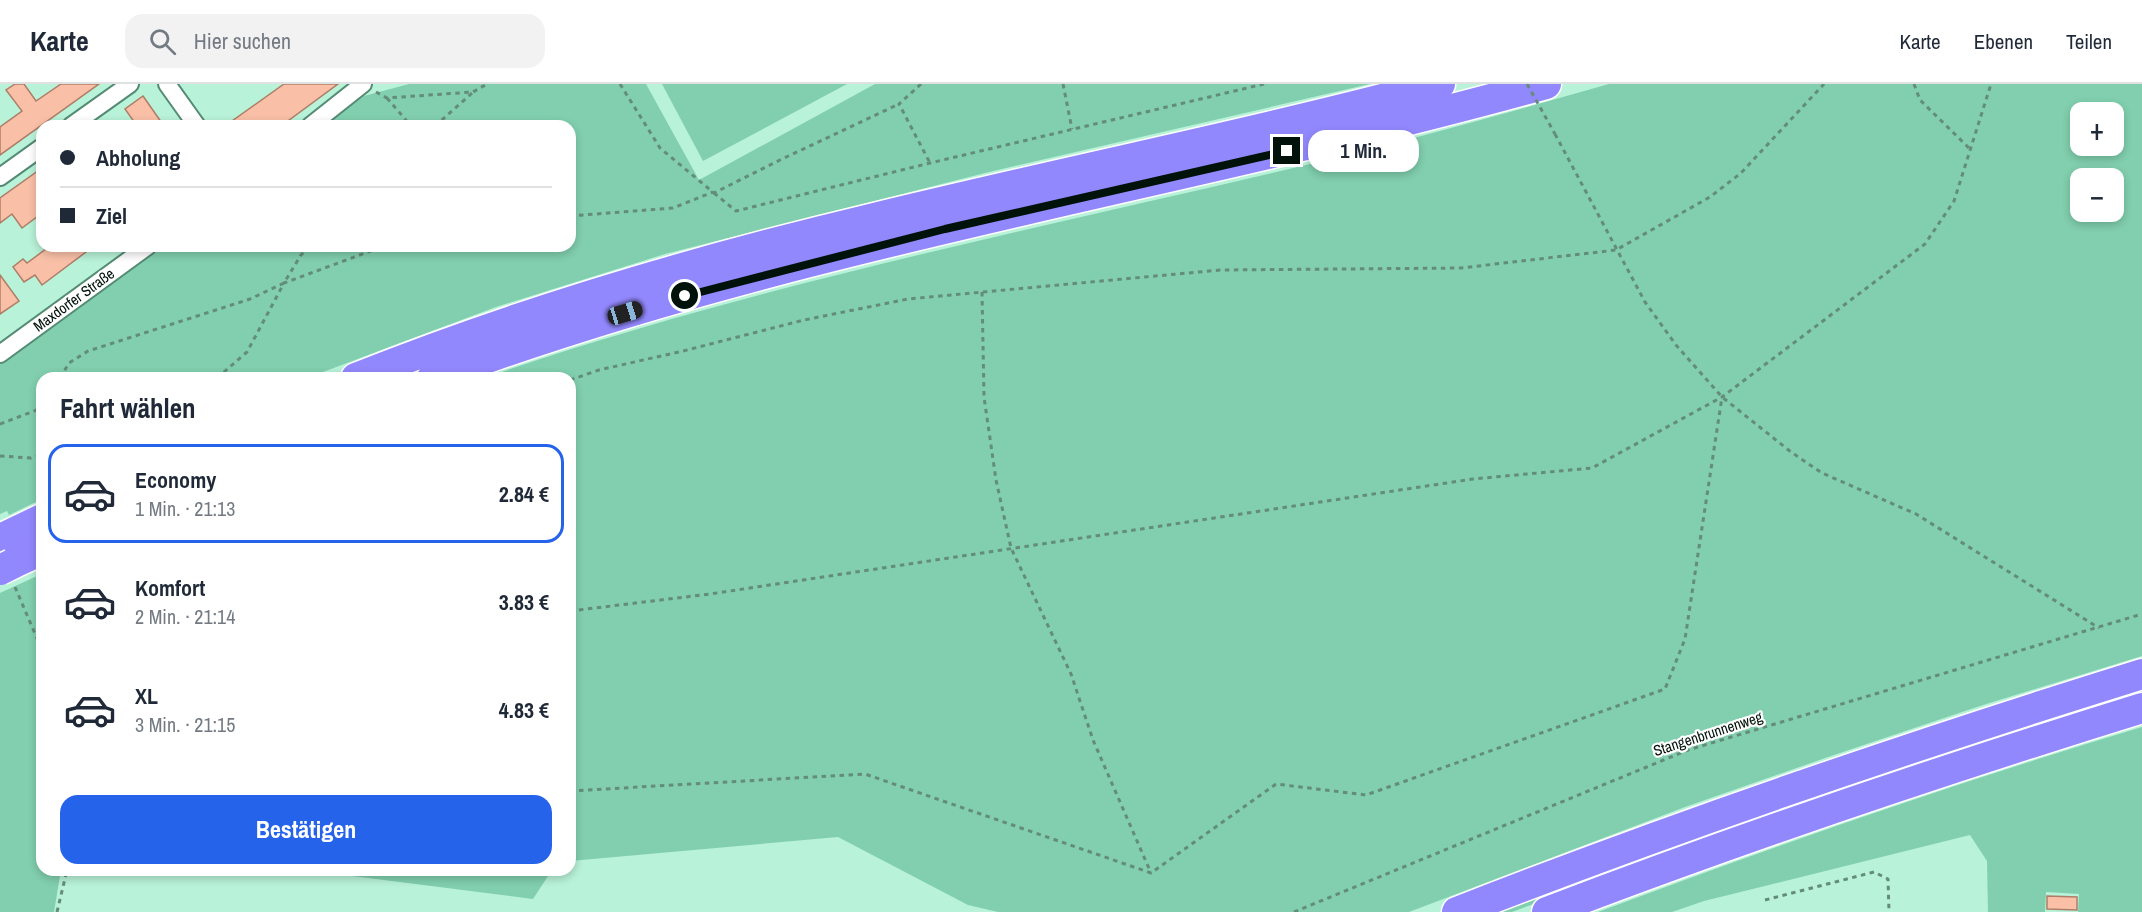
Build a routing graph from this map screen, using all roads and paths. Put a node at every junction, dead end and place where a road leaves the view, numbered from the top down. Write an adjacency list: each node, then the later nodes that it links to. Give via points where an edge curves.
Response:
1 (130, 84): 18 (street)
2 (167, 84): 19 (street)
3 (487, 84): 15 (path)
4 (621, 84): 28 (path, via 660,148)
5 (921, 84): 17 (path)
6 (1062, 84): 23 (path)
7 (1264, 84): 23 (path)
8 (1440, 84): 39 (highway, via 749,250 566,302)
9 (1527, 84): 30 (path, bridge)
10 (1546, 84): 40 (highway, via 1374,130 738,281 583,326)
11 (1824, 84): 30 (path, via 1741,173 1710,197)
12 (1914, 84): 24 (path, via 1920,100)
13 (1991, 84): 24 (path)
14 (363, 85): 16 (path); 20 (street)
15 (473, 92): 16 (path); 22 (path)
16 (387, 98): 21 (path)
17 (899, 104): 26 (path); 28 (path)
18 (79, 120)
19 (193, 120)
20 (318, 120)
21 (406, 120)
22 (442, 120)
23 (1072, 130): 26 (path)
24 (1970, 150): 42 (path, via 1954,201 1925,244)
25 (36, 151): 27 (street)
26 (930, 163): 28 (path, via 736,211)
27 (0, 177)
28 (714, 193): 29 (path, via 673,208)
29 (576, 216)
30 (1616, 250): 35 (path, via 1461,268 1220,270); 42 (path, via 1645,302 1676,345)
31 (140, 252): 36 (street, Maxdorfer Straße)
32 (304, 252): 34 (path)
33 (368, 252): 34 (path)
34 (284, 283): 37 (path, via 250,299 88,351 69,363); 38 (path, via 247,352)
35 (982, 292): 41 (path, via 908,299 804,320); 48 (path, via 984,397)
36 (0, 354)
37 (64, 372)
38 (224, 372)
39 (371, 372)
40 (449, 372)
41 (576, 378)
42 (1722, 397): 48 (path, via 1592,468 1473,479); 54 (path, via 1822,473 1916,514); 59 (path, via 1685,639 1665,689 1366,795 1276,784)
43 (36, 410): 44 (path)
44 (0, 424)
45 (0, 456): 46 (path)
46 (36, 457)
47 (36, 524): 50 (highway)
48 (1011, 548): 51 (path); 59 (path, via 1071,674 1093,740)
49 (36, 550): 50 (highway)
50 (3, 553)
51 (576, 610)
52 (27, 612): 55 (path)
53 (2142, 614): 54 (path, Stangenbrunnenweg)
54 (2098, 628): 63 (path, Stangenbrunnenweg, via 1688,750)
55 (36, 635)
56 (2142, 674): 64 (highway, via 1844,770)
57 (2142, 708): 65 (highway, via 1971,761)
58 (576, 791): 59 (path, via 866,774)
59 (1151, 873)
60 (66, 876): 62 (path)
61 (1765, 900): 66 (path, via 1874,872 1888,879)
62 (57, 912)
63 (1294, 912)
64 (1456, 912)
65 (1547, 912)
66 (1889, 912)

